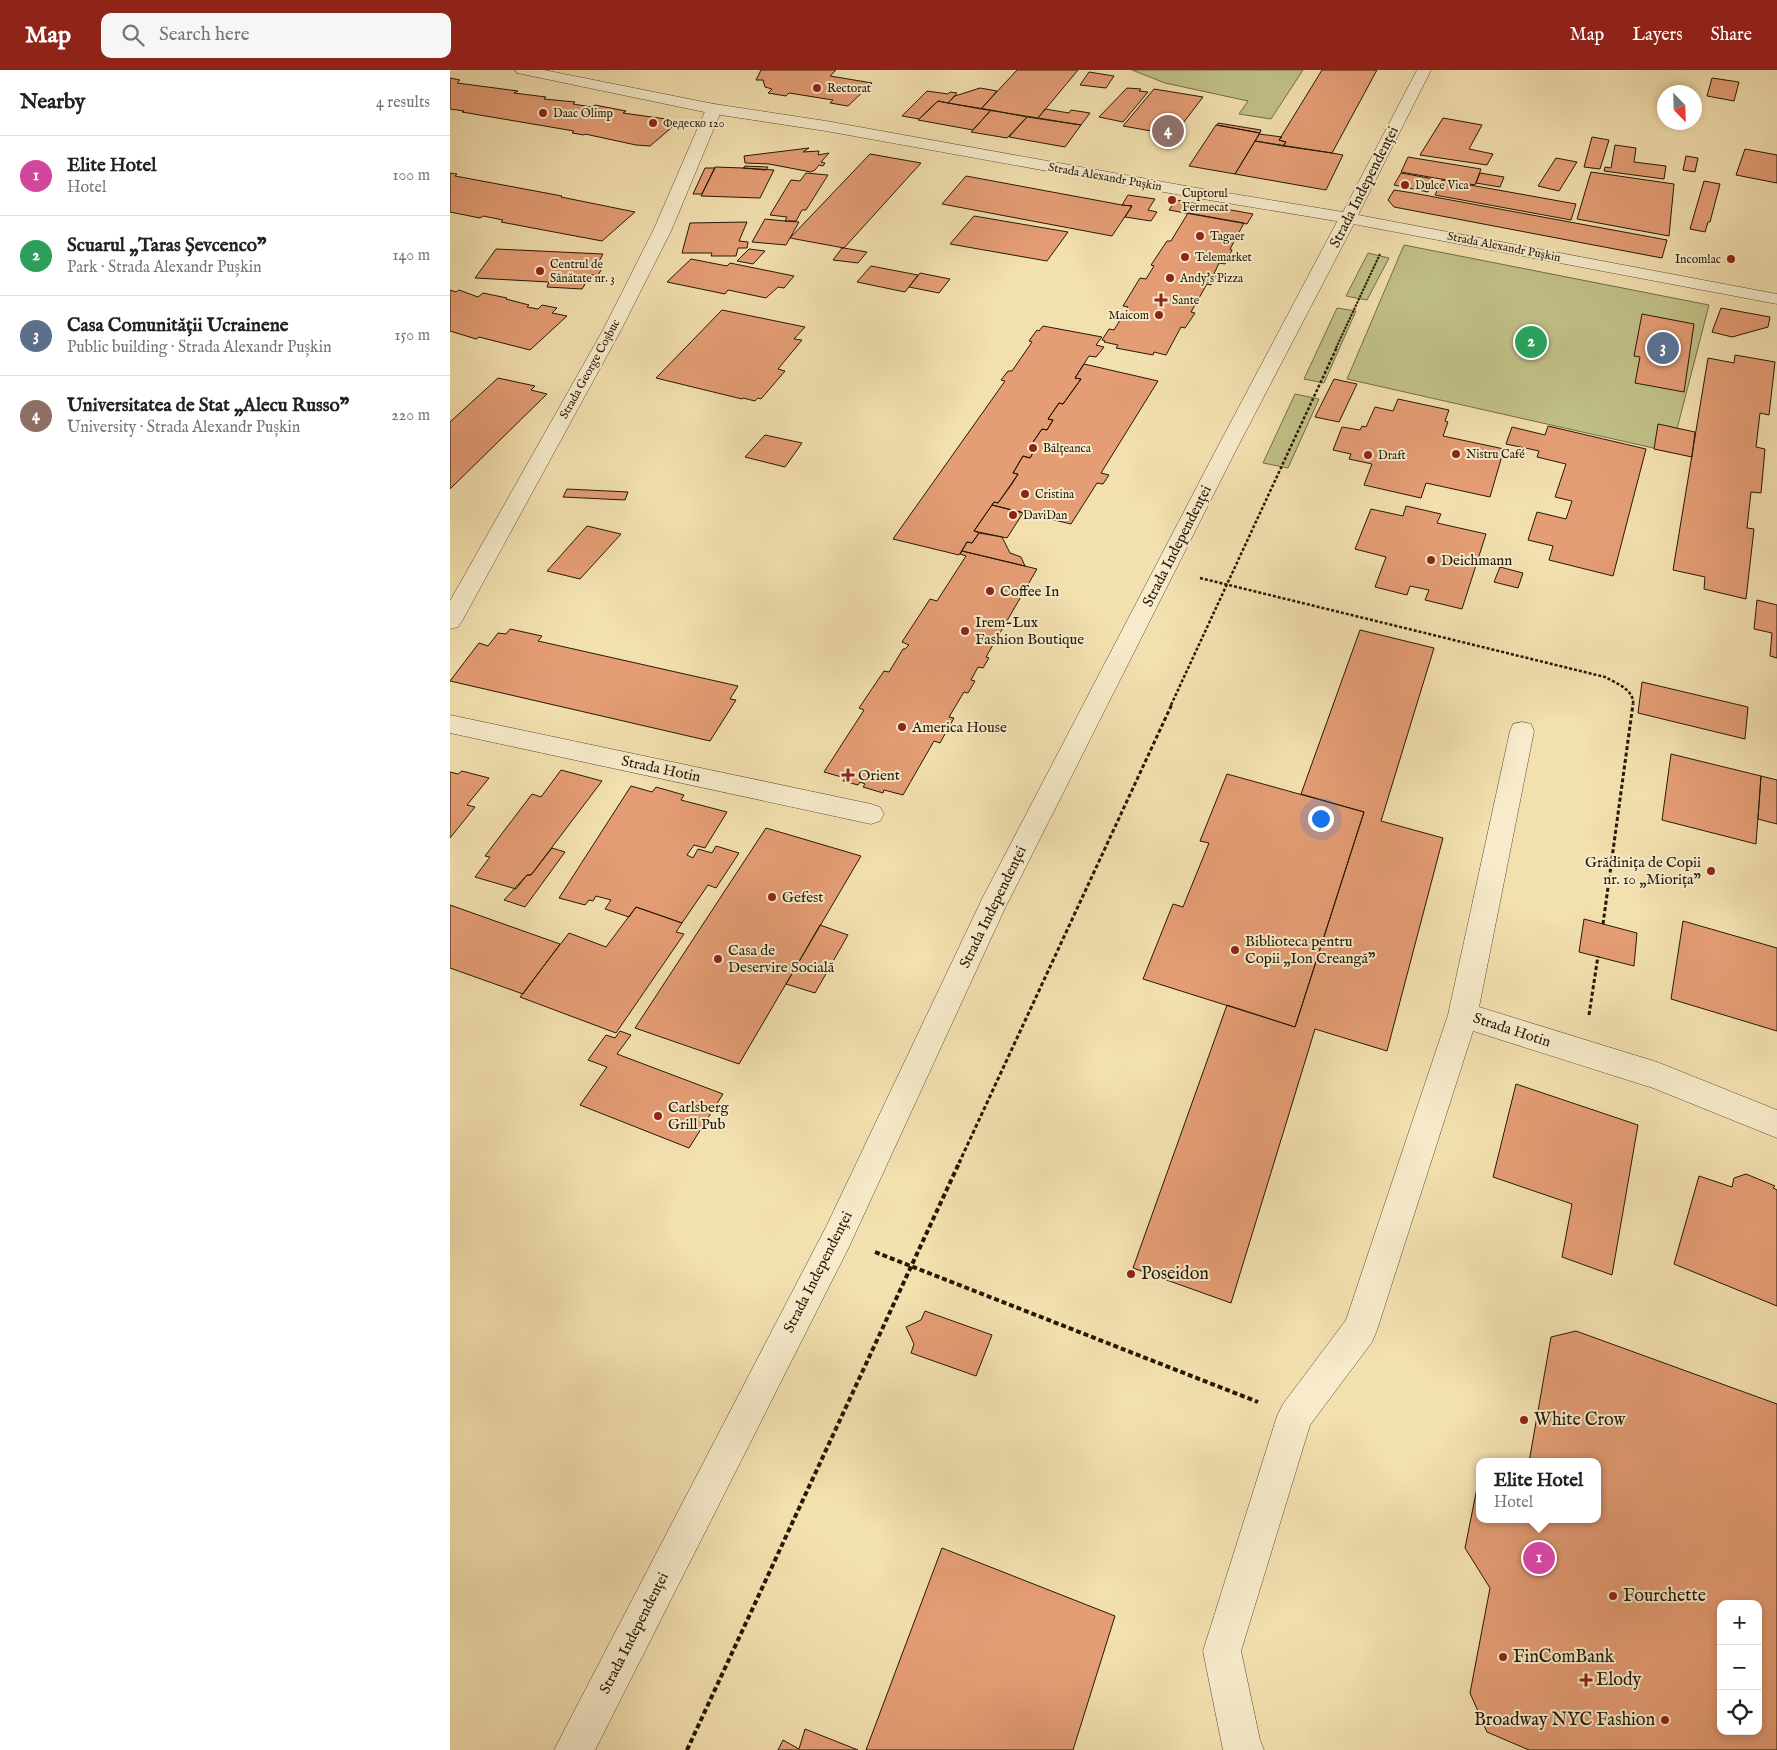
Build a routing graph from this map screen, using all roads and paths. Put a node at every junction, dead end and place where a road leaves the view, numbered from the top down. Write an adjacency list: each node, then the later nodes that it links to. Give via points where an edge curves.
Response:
1 (522, 70): 3 (street, Strada Alexandr Pușkin)
2 (1424, 70): 4 (street, Strada Independenței)
3 (714, 109): 4 (street, Strada Alexandr Pușkin); 9 (street, Strada George Coșbuc, via 662,231 612,330)
4 (1348, 218): 5 (street, Strada Alexandr Pușkin); 7 (street, Strada Independenței)
5 (1393, 226): 6 (street, Strada Alexandr Pușkin); 8 (path)
6 (1777, 299)
7 (1165, 570): 8 (path); 18 (street, Strada Independenței, via 992,907)
8 (1225, 584): 13 (path, via 1605,677 1628,690 1634,700); 19 (path)
9 (450, 621)
10 (450, 724): 12 (street, Strada Hotin)
11 (1522, 731): 15 (street, Strada Hotin)
12 (871, 814)
13 (1603, 924)
14 (1598, 956): 16 (path)
15 (1463, 1015): 16 (street, Strada Hotin); 20 (street, via 1360,1330)
16 (1582, 1053): 17 (street, Strada Hotin, via 1657,1076)
17 (1777, 1124)
18 (838, 1236): 19 (path); 21 (street, Strada Independenței)
19 (910, 1267): 20 (path); 22 (path)
20 (1296, 1416): 23 (street, via 1222,1651)
21 (574, 1750)
22 (687, 1750)
23 (1244, 1750)

